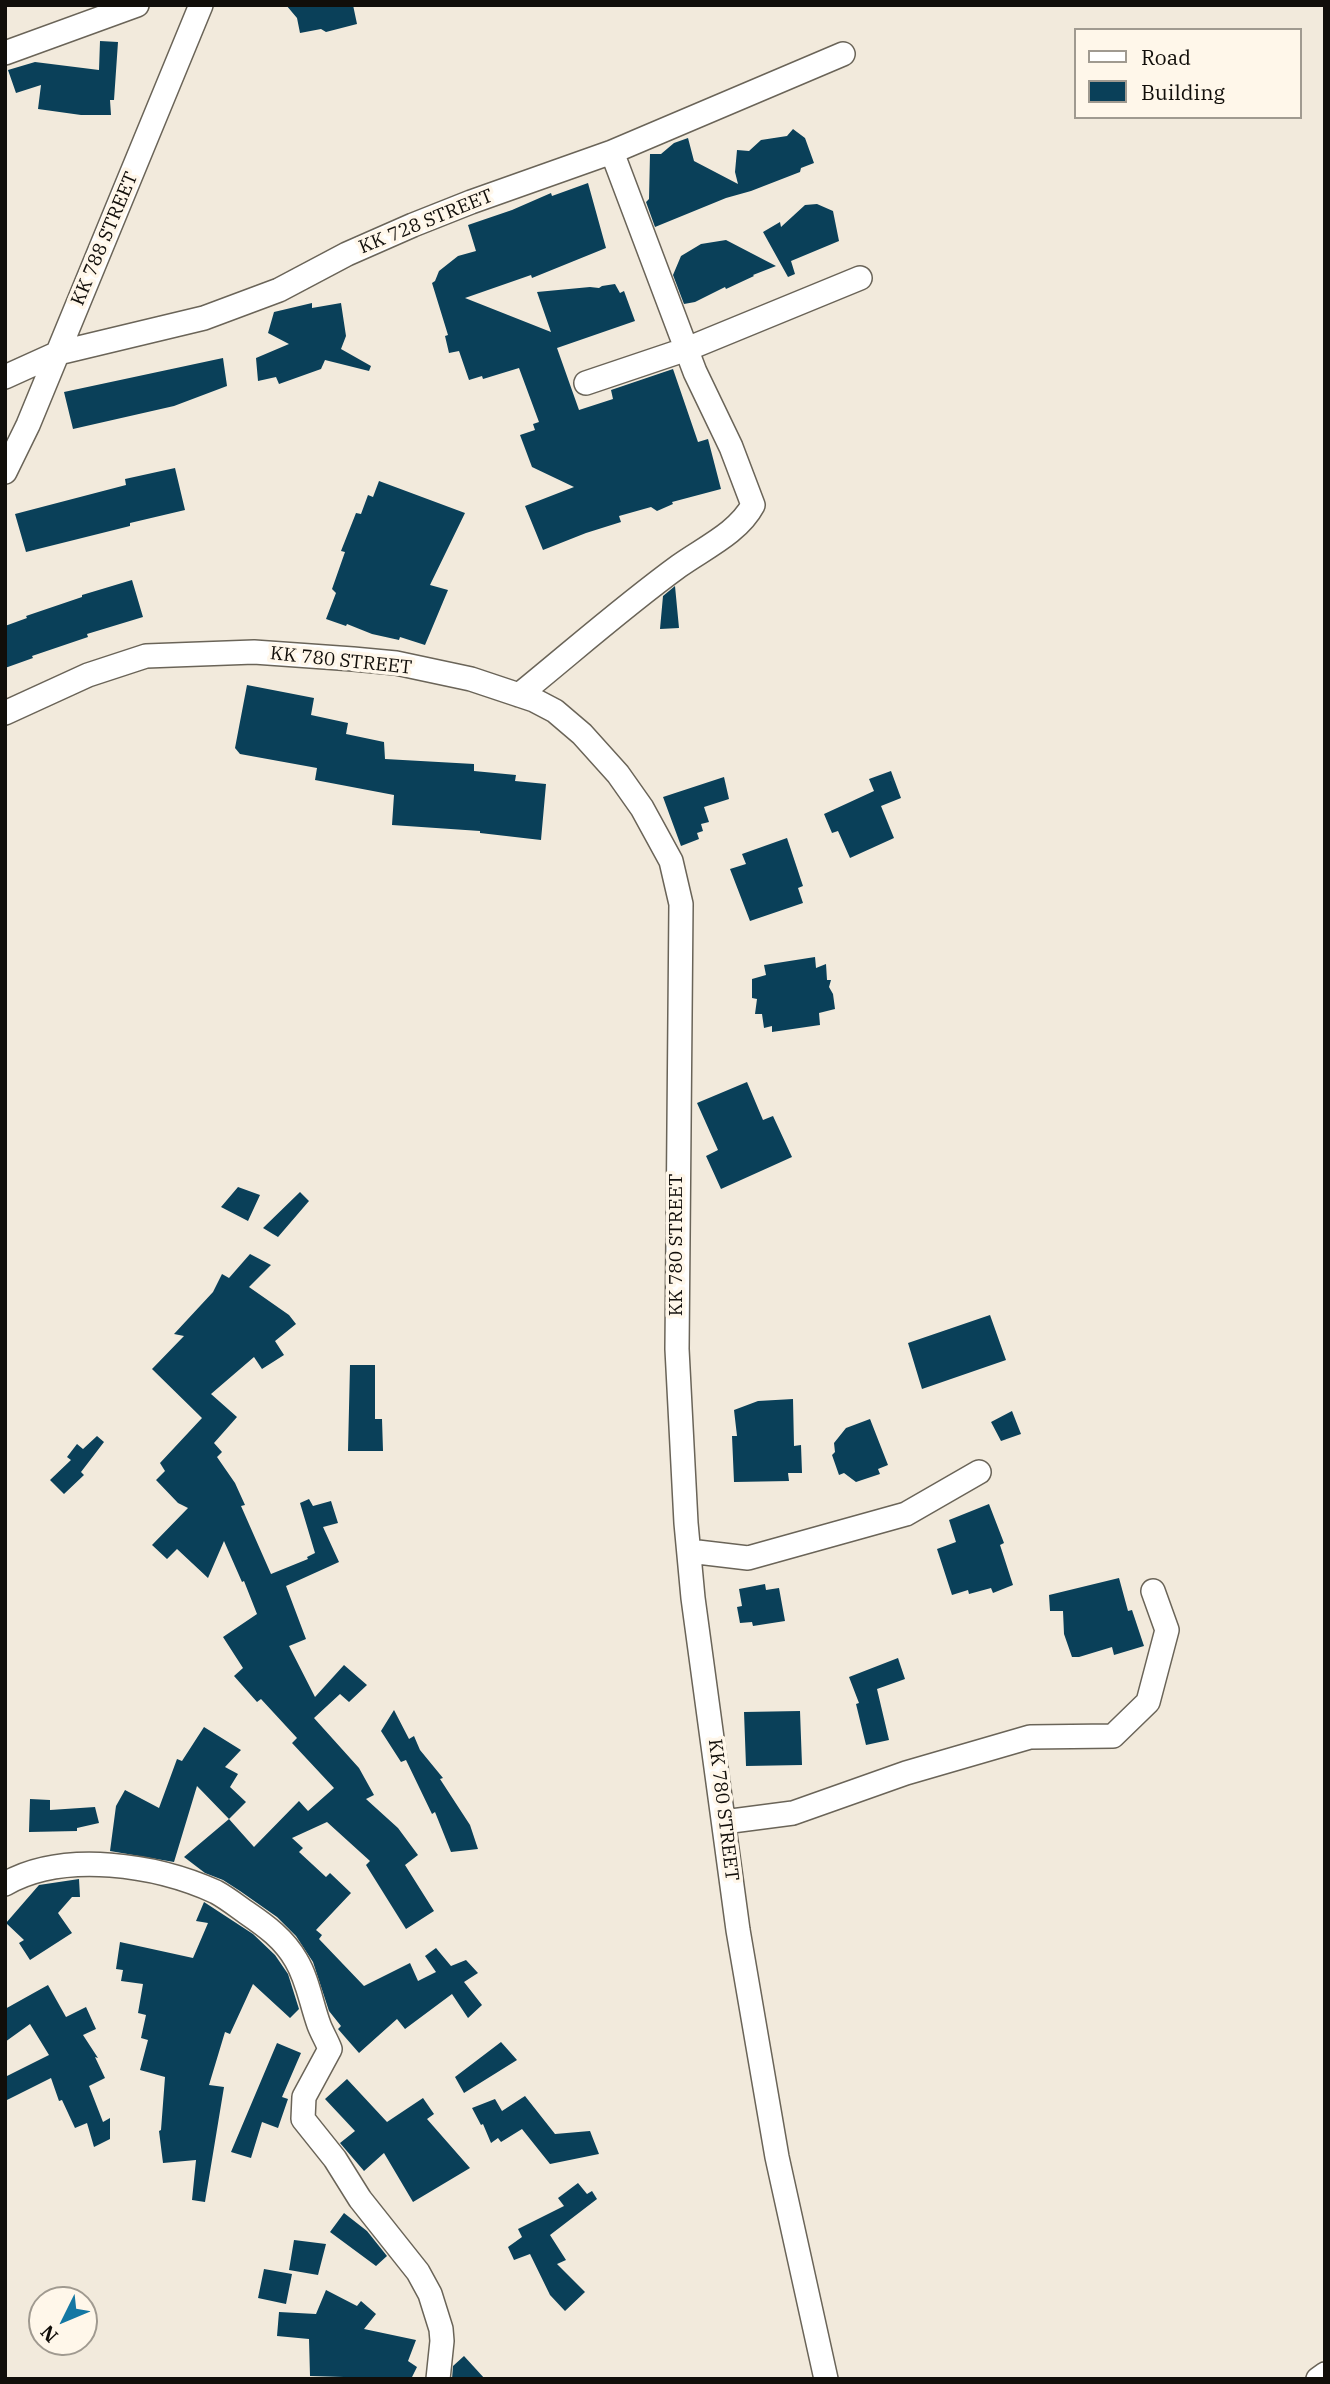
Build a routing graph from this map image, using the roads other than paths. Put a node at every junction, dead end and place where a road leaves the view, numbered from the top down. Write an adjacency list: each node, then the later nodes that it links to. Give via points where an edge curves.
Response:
1 (137, 5): 3 (street)
2 (201, 5): 8 (street, KK 788 STREET)
3 (5, 53)
4 (844, 54): 5 (street, KK 728 STREET)
5 (612, 152): 7 (street); 8 (street, KK 728 STREET, via 471,202 204,318)
6 (860, 278): 7 (street)
7 (687, 349): 10 (street); 12 (street, via 753,505 747,516)
8 (58, 353): 9 (street, KK 728 STREET); 11 (street, KK 788 STREET)
9 (5, 377)
10 (586, 383)
11 (5, 472)
12 (519, 695): 13 (street, KK 780 STREET, via 396,663 254,652 146,656 88,675); 15 (street, KK 780 STREET, via 555,711 618,774 671,861 681,904 677,1349)
13 (5, 713)
14 (979, 1472): 15 (street, via 906,1514 748,1558)
15 (688, 1551): 17 (street, KK 780 STREET)
16 (1153, 1591): 17 (street, via 1167,1630 1148,1702 1113,1736 1030,1737 906,1773 793,1813)
17 (724, 1822): 21 (street, KK 780 STREET, via 777,2157)
18 (5, 1884): 20 (street, via 40,1870 87,1864 147,1871 219,1894 274,1931 309,1987 330,2049 304,2097 303,2119 430,2294 441,2329)
19 (1325, 2374): 22 (street)
20 (438, 2379)
21 (826, 2379)
22 (1318, 2379)

